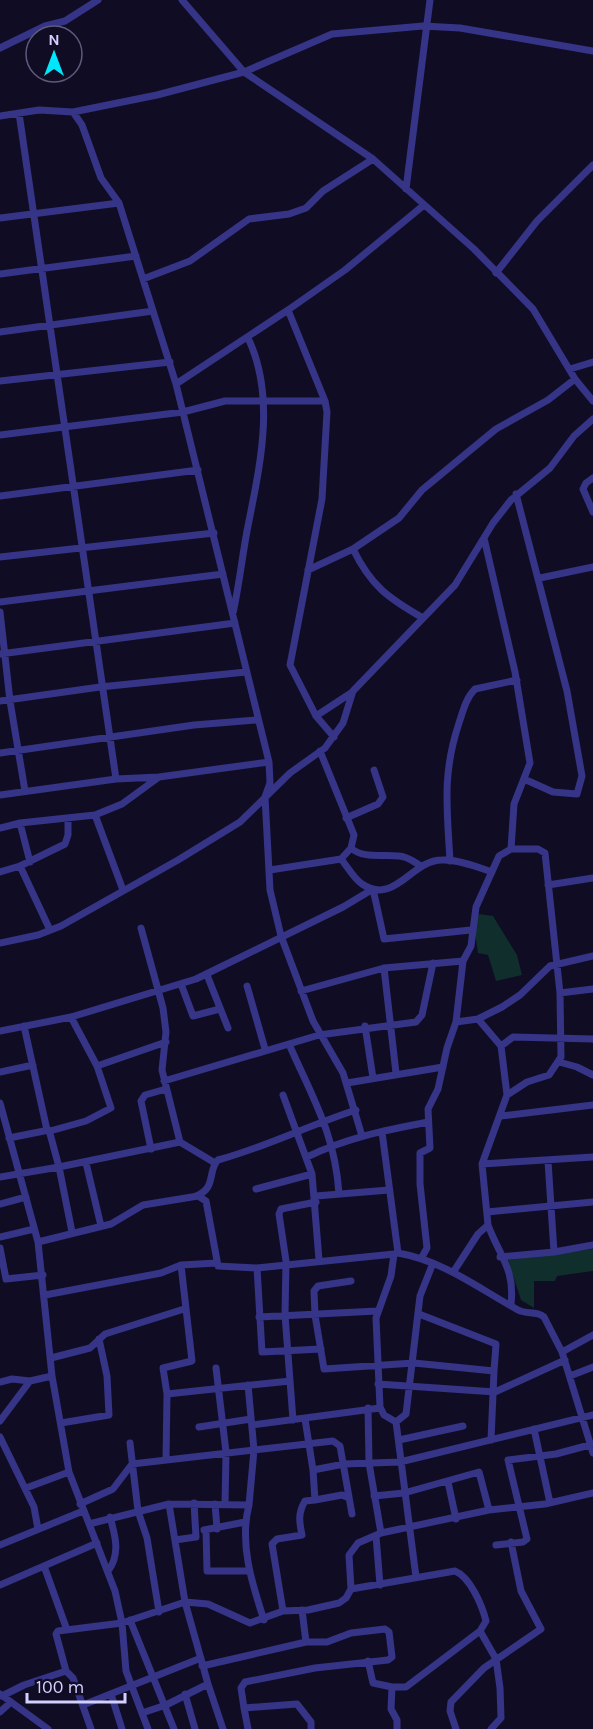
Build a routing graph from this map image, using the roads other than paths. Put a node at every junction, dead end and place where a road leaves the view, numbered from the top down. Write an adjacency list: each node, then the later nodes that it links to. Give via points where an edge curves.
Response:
1 (98, 0): 5 (street, via 65,21 45,26)
2 (182, 0): 7 (street)
3 (430, 0): 4 (street)
4 (427, 27): 6 (street, via 460,28); 7 (street, via 332,34); 13 (street)
5 (0, 48)
6 (593, 51)
7 (244, 72): 8 (street); 11 (street)
8 (73, 112): 9 (street); 14 (street, via 82,125 101,178)
9 (19, 113): 10 (street); 16 (street)
10 (0, 116)
11 (373, 159): 13 (street); 22 (street, via 323,191 306,208 249,219 190,261)
12 (593, 165): 20 (street, via 537,221)
13 (406, 189): 15 (street)
14 (119, 203): 16 (street); 18 (street)
15 (424, 205): 20 (street); 23 (street, via 345,270)
16 (33, 214): 17 (street); 19 (street)
17 (0, 218)
18 (136, 256): 19 (street); 22 (street)
19 (41, 268): 21 (street); 25 (street)
20 (496, 273): 30 (street, via 533,309)
21 (0, 274)
22 (143, 279): 24 (street)
23 (288, 310): 27 (street); 36 (street)
24 (153, 311): 25 (street); 28 (street)
25 (50, 325): 26 (street); 31 (street)
26 (0, 332)
27 (248, 338): 34 (street); 35 (street, via 258,362)
28 (170, 362): 31 (street); 34 (street)
29 (593, 362): 30 (street)
30 (570, 369): 32 (street)
31 (57, 377): 33 (street); 40 (street)
32 (575, 379): 37 (street); 51 (street, via 549,400 496,429 422,490 399,518)
33 (0, 381)
34 (176, 384): 38 (street)
35 (264, 400): 36 (street); 38 (street, via 225,401); 61 (street)
36 (326, 401): 54 (street, via 322,499)
37 (593, 401)
38 (183, 412): 40 (street); 42 (street)
39 (593, 419): 45 (street, via 574,436 550,468)
40 (64, 427): 41 (street); 44 (street)
41 (0, 435)
42 (198, 470): 44 (street); 48 (street)
43 (593, 478): 47 (street, via 583,489)
44 (72, 487): 46 (street); 50 (street)
45 (516, 494): 49 (street); 56 (street)
46 (0, 496)
47 (593, 512)
48 (214, 533): 50 (street); 55 (street)
49 (484, 538): 60 (street, via 464,573); 65 (street)
50 (81, 548): 52 (street); 57 (street)
51 (353, 549): 54 (street); 60 (street, via 374,585)
52 (0, 557)
53 (593, 567): 56 (street)
54 (308, 570): 70 (street, via 290,665)
55 (223, 574): 57 (street); 61 (street)
56 (540, 578): 81 (street, via 567,691 582,777 577,794 553,792)
57 (87, 591): 58 (street); 62 (street)
58 (0, 602)
59 (0, 612): 63 (street)
60 (423, 618): 67 (street)
61 (234, 620): 62 (street); 64 (street)
62 (95, 642): 63 (street); 66 (street)
63 (3, 654): 68 (street)
64 (246, 672): 66 (street); 71 (street)
65 (517, 680): 81 (street, via 530,763); 93 (street, via 475,689 463,710 446,775)
66 (100, 687): 68 (street); 73 (street)
67 (353, 691): 70 (street); 72 (street)
68 (10, 700): 69 (street); 74 (street)
69 (0, 701)
70 (316, 716): 72 (street)
71 (257, 720): 73 (street, via 194,725); 77 (street)
72 (334, 737): 75 (street)
73 (109, 739): 74 (street); 80 (street)
74 (20, 750): 76 (street); 82 (street)
75 (320, 751): 84 (street); 86 (street)
76 (0, 753)
77 (269, 762): 79 (street); 84 (street, via 270,783)
78 (374, 770): 86 (street, via 383,797 378,804)
79 (159, 777): 80 (street); 85 (street, via 122,804)
80 (116, 779): 82 (street)
81 (524, 779): 91 (street, via 512,816)
82 (25, 791): 83 (street)
83 (0, 795)
84 (265, 797): 97 (street); 103 (street, via 240,822)
85 (95, 815): 87 (street); 103 (street)
86 (346, 818): 90 (street, via 354,835)
87 (68, 819): 88 (street); 94 (street, via 65,844)
88 (20, 823): 89 (street); 94 (street)
89 (0, 828)
90 (351, 848): 92 (street); 96 (street, via 366,855 402,856)
91 (511, 849): 99 (street, via 501,852); 101 (street, via 542,850)
92 (341, 858): 97 (street); 102 (street, via 360,884)
93 (450, 861): 96 (street); 99 (street)
94 (30, 862): 95 (street)
95 (20, 866): 98 (street); 105 (street)
96 (421, 866): 102 (street, via 397,886)
97 (270, 870): 107 (street, via 270,890)
98 (0, 872)
99 (492, 872): 106 (street, via 476,907)
100 (593, 878): 101 (street)
101 (548, 885): 112 (street)
102 (373, 889): 106 (street, via 384,939); 107 (street)
103 (123, 890): 105 (street)
104 (141, 928): 118 (street)
105 (50, 930): 108 (street)
106 (471, 930): 110 (street, via 471,946)
107 (281, 936): 114 (street); 119 (street)
108 (0, 943)
109 (593, 956): 112 (street)
110 (463, 961): 111 (street); 124 (street)
111 (433, 963): 113 (street); 125 (street, via 420,1019)
112 (556, 965): 120 (street); 123 (street, via 543,971 502,1007)
113 (384, 968): 119 (street); 125 (street)
114 (207, 975): 115 (street); 121 (street)
115 (181, 984): 118 (street); 121 (street, via 193,1016)
116 (247, 986): 136 (street)
117 (593, 989): 120 (street)
118 (159, 991): 122 (street); 133 (street)
119 (301, 991): 130 (street)
120 (560, 993): 131 (street)
121 (220, 1009): 128 (street)
122 (71, 1017): 126 (street); 139 (street)
123 (478, 1018): 124 (street); 135 (street)
124 (456, 1022): 140 (street)
125 (389, 1024): 127 (street); 142 (street)
126 (24, 1026): 129 (street); 138 (street)
127 (365, 1026): 130 (street); 144 (street)
128 (228, 1028)
129 (0, 1031)
130 (319, 1035): 134 (street); 145 (street, via 340,1064)
131 (560, 1036): 132 (street); 135 (street, via 513,1037); 137 (street)
132 (593, 1039)
133 (166, 1042): 139 (street); 146 (street, via 162,1070)
134 (289, 1044): 136 (street); 153 (street)
135 (501, 1046): 148 (street)
136 (265, 1049): 146 (street)
137 (559, 1062): 143 (street); 148 (street, via 549,1075 527,1082)
138 (33, 1065): 141 (street); 155 (street)
139 (97, 1066): 155 (street, via 111,1108 86,1121)
140 (443, 1067): 142 (street); 154 (street, via 428,1109)
141 (0, 1072)
142 (396, 1073): 144 (street)
143 (593, 1075)
144 (373, 1078): 145 (street)
145 (347, 1083): 151 (street)
146 (165, 1085): 160 (street); 162 (street, via 142,1097)
147 (283, 1095): 157 (street)
148 (507, 1095): 152 (street)
149 (0, 1103): 159 (street)
150 (593, 1105): 152 (street)
151 (356, 1110): 153 (street); 158 (street)
152 (501, 1116): 168 (street)
153 (324, 1120): 157 (street); 161 (street)
154 (428, 1122): 156 (street); 193 (street, via 430,1148 420,1153 426,1248)
155 (48, 1131): 159 (street); 169 (street)
156 (382, 1132): 158 (street); 174 (street)
157 (297, 1133): 163 (street); 167 (street)
158 (362, 1136): 161 (street)
159 (9, 1138): 170 (street)
160 (180, 1142): 162 (street); 167 (street)
161 (331, 1145): 163 (street); 175 (street)
162 (152, 1149): 166 (street)
163 (307, 1157): 171 (street)
164 (593, 1157): 165 (street)
165 (548, 1161): 168 (street); 181 (street)
166 (86, 1163): 169 (street); 183 (street)
167 (215, 1163): 176 (street, via 209,1185)
168 (482, 1164): 182 (street)
169 (59, 1167): 170 (street); 186 (street)
170 (19, 1174): 172 (street); 177 (street)
171 (312, 1174): 173 (street); 178 (street)
172 (0, 1177)
173 (256, 1189)
174 (389, 1190): 175 (street); 192 (street)
175 (339, 1194): 178 (street)
176 (196, 1196): 183 (street, via 143,1205); 196 (street, via 206,1201)
177 (26, 1197): 180 (street); 185 (street)
178 (316, 1199): 195 (street); 198 (street, via 281,1209)
179 (593, 1202): 181 (street)
180 (0, 1204)
181 (551, 1206): 182 (street); 191 (street)
182 (486, 1212): 184 (street)
183 (101, 1226): 186 (street)
184 (488, 1226): 194 (street); 201 (street, via 478,1234)
185 (34, 1229): 187 (street); 188 (street)
186 (72, 1232): 188 (street)
187 (0, 1237)
188 (38, 1242): 202 (street)
189 (593, 1245): 191 (street)
190 (0, 1248): 202 (street, via 6,1279)
191 (554, 1252): 194 (street)
192 (396, 1253): 193 (street); 195 (street); 207 (street)
193 (422, 1257): 197 (street)
194 (500, 1257): 205 (street, via 513,1279)
195 (319, 1260): 198 (street)
196 (217, 1263): 199 (street); 200 (street, via 222,1268)
197 (433, 1263): 201 (street); 209 (street, via 420,1296)
198 (286, 1264): 200 (street); 210 (street)
199 (181, 1265): 204 (street, via 161,1273); 206 (street)
200 (257, 1268): 211 (street)
201 (454, 1271): 205 (street)
202 (43, 1275): 204 (street)
203 (351, 1281): 208 (street, via 318,1286 314,1291)
204 (45, 1295): 217 (street)
205 (511, 1304): 216 (street, via 519,1311 544,1317)
206 (184, 1309): 213 (street); 233 (street, via 192,1360 163,1368)
207 (377, 1311): 208 (street); 219 (street)
208 (315, 1314): 210 (street); 214 (street)
209 (419, 1314): 218 (street); 222 (street, via 496,1344)
210 (285, 1315): 211 (street); 215 (street)
211 (260, 1317): 215 (street, via 262,1352)
212 (593, 1335): 216 (street)
213 (99, 1339): 217 (street, via 90,1348); 243 (street, via 107,1376 109,1415)
214 (321, 1349): 215 (street); 219 (street, via 326,1370)
215 (288, 1351): 225 (street)
216 (563, 1356): 224 (street); 232 (street)
217 (51, 1358): 223 (street)
218 (414, 1363): 219 (street); 222 (street); 230 (street)
219 (380, 1365): 228 (street)
220 (593, 1367): 224 (street)
221 (216, 1368): 231 (street)
222 (494, 1371): 232 (street)
223 (52, 1376): 226 (street); 243 (street)
224 (570, 1376): 237 (street)
225 (290, 1380): 229 (street); 239 (street)
226 (30, 1381): 227 (street, via 12,1378); 240 (street)
227 (0, 1382)
228 (378, 1384): 230 (street); 235 (street)
229 (248, 1385): 231 (street); 241 (street)
230 (409, 1387): 232 (street); 242 (street, via 406,1414)
231 (218, 1389): 233 (street); 244 (street)
232 (495, 1392): 250 (street)
233 (166, 1394): 257 (street)
234 (368, 1408): 235 (street); 238 (street); 259 (street)
235 (380, 1408): 242 (street)
236 (593, 1415): 237 (street)
237 (582, 1418): 247 (street); 253 (street)
238 (305, 1419): 239 (street); 252 (street)
239 (293, 1420): 241 (street)
240 (0, 1421)
241 (252, 1422): 244 (street); 254 (street)
242 (396, 1422): 249 (street)
243 (61, 1423): 263 (street)
244 (222, 1424): 246 (street); 255 (street)
245 (463, 1426): 249 (street)
246 (199, 1427)
247 (534, 1430): 250 (street); 256 (street)
248 (0, 1437): 265 (street)
249 (399, 1440): 258 (street)
250 (491, 1440): 258 (street)
251 (130, 1443): 260 (street)
252 (309, 1445): 254 (street); 261 (street, via 339,1443); 262 (street)
253 (592, 1447): 256 (street)
254 (254, 1450): 255 (street); 276 (street)
255 (226, 1452): 257 (street); 275 (street)
256 (540, 1455): 272 (street); 278 (street, via 508,1461)
257 (166, 1459): 260 (street)
258 (400, 1462): 259 (street); 266 (street)
259 (369, 1463): 261 (street); 268 (street)
260 (132, 1464): 277 (street, via 113,1489); 280 (street)
261 (344, 1464): 262 (street); 269 (street)
262 (313, 1470): 270 (street)
263 (69, 1472): 265 (street); 277 (street)
264 (448, 1482): 266 (street); 279 (street, via 479,1472); 283 (street)
265 (26, 1488): 286 (street)
266 (404, 1493): 268 (street); 288 (street)
267 (593, 1493): 272 (street)
268 (374, 1496): 291 (street)
269 (348, 1498): 270 (street, via 342,1494); 281 (street)
270 (315, 1500): 306 (street, via 305,1501 300,1509 302,1535 277,1539 272,1544)
271 (194, 1503): 273 (street); 274 (street); 290 (street)
272 (550, 1503): 278 (street)
273 (169, 1504): 280 (street); 292 (street)
274 (215, 1504): 275 (street); 287 (street)
275 (225, 1504): 276 (street)
276 (249, 1505): 284 (street)
277 (81, 1508): 285 (street); 286 (street)
278 (521, 1508): 279 (street); 293 (street, via 527,1539)
279 (489, 1510): 283 (street)
280 (138, 1511): 282 (street); 307 (street, via 147,1538)
281 (352, 1514)
282 (110, 1516): 285 (street); 298 (street, via 116,1544 115,1560)
283 (456, 1519): 288 (street)
284 (245, 1522): 287 (street); 299 (street)
285 (89, 1524): 294 (street)
286 (38, 1529): 295 (street)
287 (218, 1529): 289 (street)
288 (409, 1529): 291 (street); 300 (street)
289 (206, 1530): 290 (street); 299 (street, via 207,1571)
290 (196, 1532): 292 (street, via 196,1537)
291 (378, 1535): 302 (street); 303 (street, via 358,1543 349,1555)
292 (175, 1540): 304 (street)
293 (512, 1542): 296 (street); 314 (street, via 521,1591 542,1628)
294 (97, 1543): 297 (street); 298 (street)
295 (0, 1545)
296 (496, 1545)
297 (44, 1566): 301 (street); 311 (street)
298 (108, 1571): 310 (street)
299 (248, 1571): 309 (street)
300 (416, 1577): 302 (street); 312 (street, via 459,1572 474,1592 485,1618)
301 (0, 1585)
302 (380, 1585): 303 (street)
303 (351, 1589): 305 (street, via 343,1601)
304 (185, 1602): 307 (street); 309 (street, via 208,1604 246,1623); 316 (street)
305 (302, 1610): 306 (street); 313 (street)
306 (283, 1611): 309 (street)
307 (159, 1612): 308 (street)
308 (130, 1620): 310 (street); 318 (street)
309 (264, 1620)
310 (122, 1623): 311 (street); 320 (street, via 124,1662)
311 (67, 1630): 317 (street, via 56,1634)
312 (480, 1631): 314 (street); 321 (street, via 406,1687)
313 (306, 1642): 315 (street, via 388,1630 393,1657); 316 (street)
314 (496, 1659): 341 (street, via 451,1702); 342 (street, via 502,1710)
315 (368, 1661): 321 (street, via 375,1685); 328 (street, via 245,1682 241,1688)
316 (201, 1662): 318 (street); 319 (street)
317 (66, 1671): 324 (street); 326 (street, via 73,1678)
318 (154, 1676): 320 (street); 327 (street)
319 (208, 1684): 323 (street); 337 (street)
320 (132, 1686): 322 (street); 330 (street)
321 (393, 1687): 340 (street, via 391,1709)
322 (111, 1694): 326 (street); 333 (street)
323 (185, 1694): 327 (street); 336 (street)
324 (1, 1695): 325 (street)
325 (11, 1702): 329 (street); 331 (street)
326 (83, 1705): 332 (street)
327 (166, 1705): 330 (street); 335 (street)
328 (244, 1708): 338 (street); 339 (street, via 299,1704 311,1722)
329 (0, 1712)
330 (142, 1713): 334 (street)
331 (48, 1729)
332 (91, 1729)
333 (122, 1729)
334 (148, 1729)
335 (174, 1729)
336 (195, 1729)
337 (223, 1729)
338 (248, 1729)
339 (311, 1729)
340 (397, 1729)
341 (456, 1729)
342 (491, 1729)

